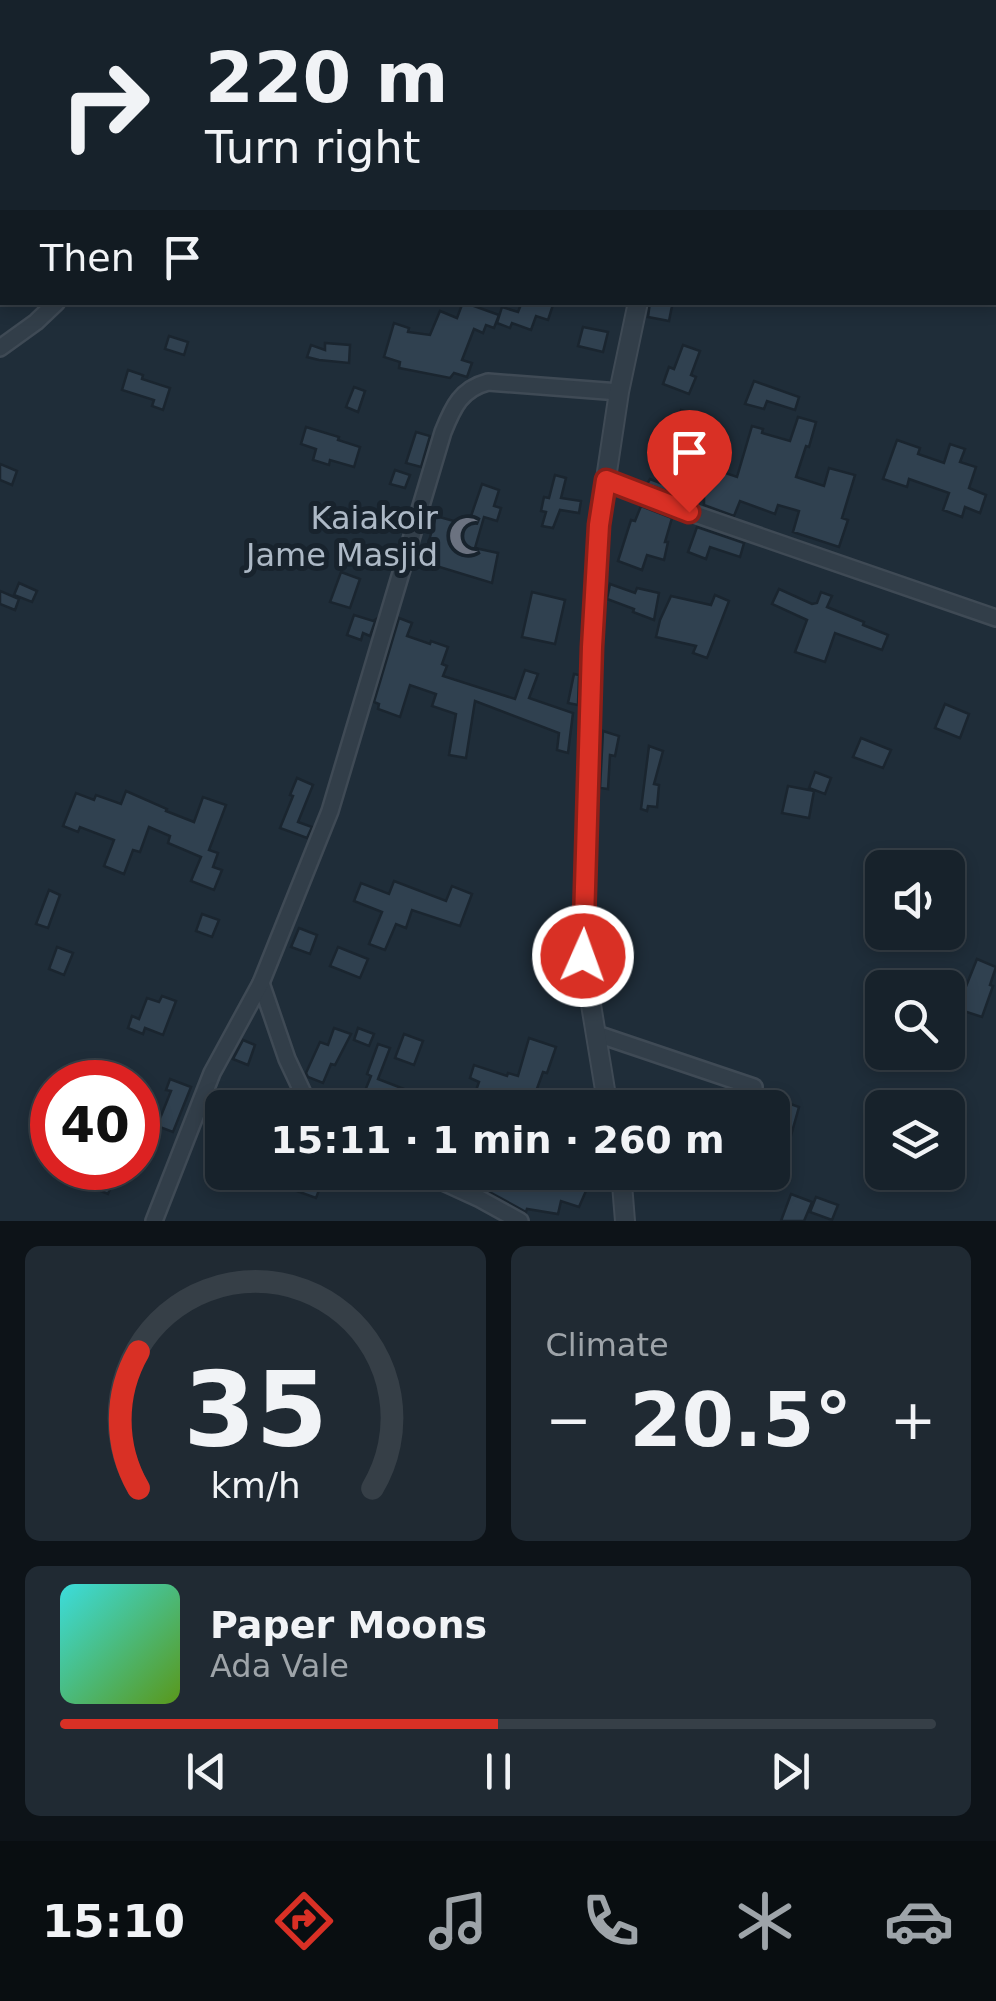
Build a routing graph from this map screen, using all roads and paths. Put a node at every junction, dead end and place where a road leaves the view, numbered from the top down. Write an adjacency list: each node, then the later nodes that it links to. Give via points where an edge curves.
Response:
1 (53, 305): 3 (street)
2 (637, 305): 4 (street)
3 (0, 348)
4 (619, 392): 5 (street); 7 (street, via 488,382 475,385 454,406 330,811)
5 (606, 480): 6 (street); 8 (street, via 592,647 583,956)
6 (996, 618)
7 (261, 983): 10 (street); 14 (street, via 212,1072)
8 (597, 1034): 9 (street); 11 (street)
9 (754, 1087)
10 (302, 1090)
11 (605, 1090)
12 (462, 1190): 15 (street)
13 (622, 1190): 16 (street)
14 (154, 1221)
15 (520, 1221)
16 (625, 1221)

